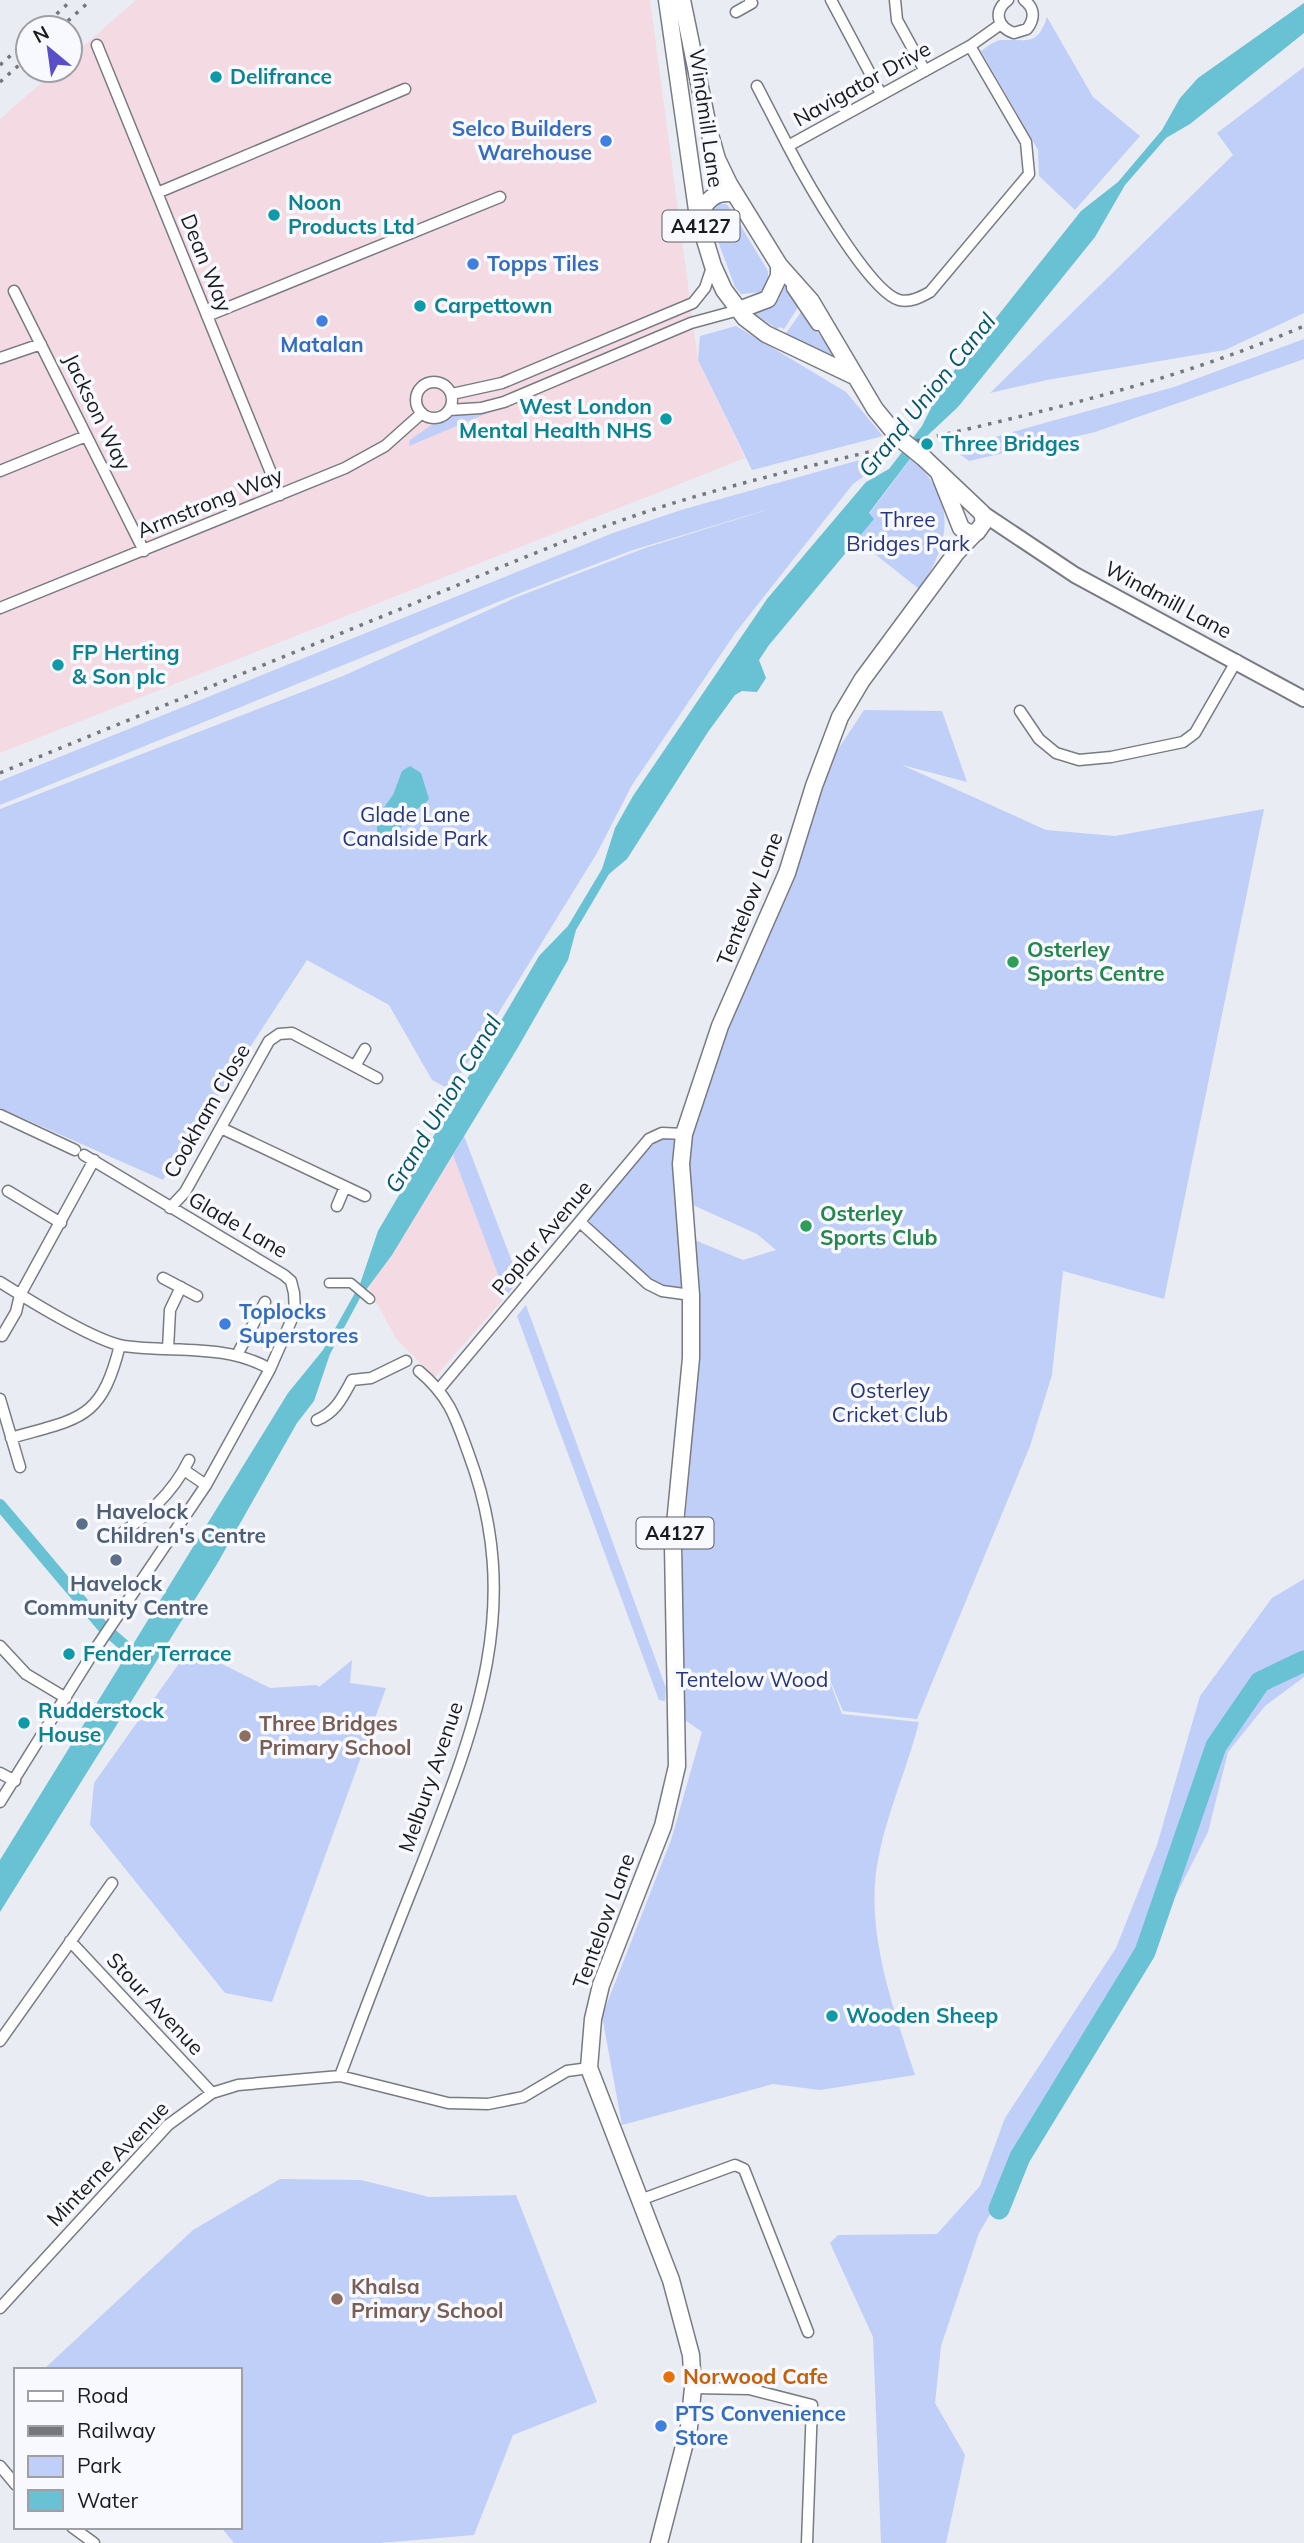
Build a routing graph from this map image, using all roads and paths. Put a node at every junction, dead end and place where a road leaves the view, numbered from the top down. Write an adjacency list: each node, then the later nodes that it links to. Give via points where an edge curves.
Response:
1 (667, 0): 20 (main road, Windmill Lane / A4127)
2 (682, 0): 18 (main road, Windmill Lane / A4127, via 711,140)
3 (750, 0): 8 (street, via 752,3)
4 (831, 0): 15 (street)
5 (895, 0): 12 (street, via 897,20)
6 (1007, 0): 9 (street, via 999,11)
7 (1024, 0): 9 (street, via 1032,11 1027,29 1014,33)
8 (736, 12)
9 (1000, 24): 11 (street, Navigator Drive)
10 (97, 46): 17 (street, Dean Way)
11 (970, 46): 12 (street, Navigator Drive); 16 (street, Navigator Drive, via 1026,142 1029,174 930,292 920,298 898,299 884,290 825,214)
12 (925, 71): 15 (street, Navigator Drive)
13 (757, 86): 16 (street)
14 (405, 89): 17 (street)
15 (881, 94): 16 (street, Navigator Drive)
16 (788, 146)
17 (157, 193): 25 (street, Dean Way)
18 (734, 194): 20 (main road, via 712,197); 22 (main road, Windmill Lane / A4127)
19 (500, 197): 25 (street)
20 (698, 217): 21 (main road, Windmill Lane / A4127)
21 (713, 266): 24 (main road, Windmill Lane / A4127); 29 (street, via 693,303 502,383)
22 (785, 270): 24 (main road, via 768,299); 28 (main road, Windmill Lane / A4127, via 834,339)
23 (15, 290): 26 (street, Jackson Way)
24 (739, 310): 28 (main road, Windmill Lane / A4127, via 766,334); 30 (street, via 691,323 503,402)
25 (207, 316): 34 (street, Dean Way)
26 (41, 344): 27 (street); 32 (street, Jackson Way)
27 (0, 358)
28 (852, 375): 35 (main road, Windmill Lane / A4127, bridge, via 898,437 939,473)
29 (452, 394): 30 (street); 31 (street, via 441,383 426,384 416,398)
30 (449, 410): 31 (street, via 433,418)
31 (422, 413): 34 (street, Armstrong Way, via 385,446)
32 (86, 436): 33 (street); 36 (street, Jackson Way)
33 (0, 471)
34 (281, 495): 36 (street, Armstrong Way)
35 (973, 522): 38 (main road, Windmill Lane, via 1015,533 1075,575); 46 (main road, Tentelow Lane / A4127, via 840,717 787,873 720,1026)
36 (144, 551): 37 (street, Armstrong Way)
37 (0, 608)
38 (1237, 660): 39 (main road, Windmill Lane); 40 (street, via 1195,733 1182,742 1079,760 1056,753 1039,739)
39 (1304, 699)
40 (1020, 711)
41 (365, 1049): 42 (street)
42 (355, 1066): 43 (street, Cookham Close); 45 (street, Cookham Close, via 292,1033 279,1034 269,1041)
43 (377, 1078)
44 (0, 1115): 47 (street, Glade Lane)
45 (221, 1128): 48 (street); 52 (street, Cookham Close, via 185,1192)
46 (684, 1134): 54 (street, Poplar Avenue, via 662,1133 649,1139); 60 (main road, Tentelow Lane / A4127, via 681,1164)
47 (84, 1155): 52 (street, Glade Lane); 53 (street)
48 (345, 1187): 50 (street); 51 (street)
49 (8, 1191): 53 (street)
50 (365, 1196)
51 (337, 1206)
52 (170, 1208): 69 (street, Glade Lane, via 291,1281 295,1312)
53 (61, 1223): 59 (street)
54 (582, 1223): 60 (street, via 648,1284); 71 (street, Poplar Avenue)
55 (163, 1278): 58 (street)
56 (0, 1282): 59 (street)
57 (329, 1283): 62 (street, via 351,1283)
58 (181, 1287): 61 (street); 66 (street, via 170,1310)
59 (20, 1295): 64 (street); 65 (street)
60 (691, 1295): 88 (main road, Tentelow Lane / A4127, via 691,1358 673,1545 677,1766 663,1826 601,1985)
61 (197, 1296)
62 (370, 1299)
63 (265, 1302): 67 (street)
64 (2, 1336)
65 (120, 1345): 66 (street); 74 (street, via 112,1377 93,1409 77,1419)
66 (168, 1349): 67 (street)
67 (237, 1355): 69 (street)
68 (406, 1361): 73 (street, via 371,1378 352,1380 338,1404)
69 (270, 1369): 78 (street)
70 (419, 1371): 71 (street, Melbury Avenue)
71 (440, 1388): 89 (street, Melbury Avenue, via 474,1467 491,1533 496,1592 488,1657 472,1733)
72 (0, 1399): 74 (street)
73 (317, 1420)
74 (11, 1438): 76 (street)
75 (189, 1460): 77 (street)
76 (20, 1467)
77 (184, 1470): 78 (street); 79 (street, via 169,1493)
78 (206, 1485): 81 (street)
79 (114, 1539)
80 (0, 1646): 81 (street, via 26,1674)
81 (66, 1698): 83 (street)
82 (0, 1773): 83 (street)
83 (15, 1781): 84 (street)
84 (0, 1802)
85 (112, 1883): 86 (street)
86 (70, 1941): 87 (street); 90 (street, Stour Avenue)
87 (0, 2041)
88 (589, 2068): 89 (street, Minterne Avenue, via 567,2071 523,2097 488,2104 448,2103); 91 (main road, Tentelow Lane / A4127)
89 (340, 2076): 90 (street, Minterne Avenue, via 238,2085)
90 (212, 2093): 92 (street, Minterne Avenue, via 169,2124)
91 (640, 2200): 93 (street, via 735,2165 744,2169); 94 (main road, Tentelow Lane / A4127, via 680,2309)
92 (0, 2308)
93 (808, 2332)
94 (693, 2388): 99 (main road, Tentelow Lane / A4127, via 689,2427); 100 (street, via 749,2389 812,2405)
95 (0, 2466): 96 (street)
96 (14, 2483)
97 (75, 2529): 98 (street)
98 (94, 2543)
99 (659, 2543)
100 (807, 2543)

